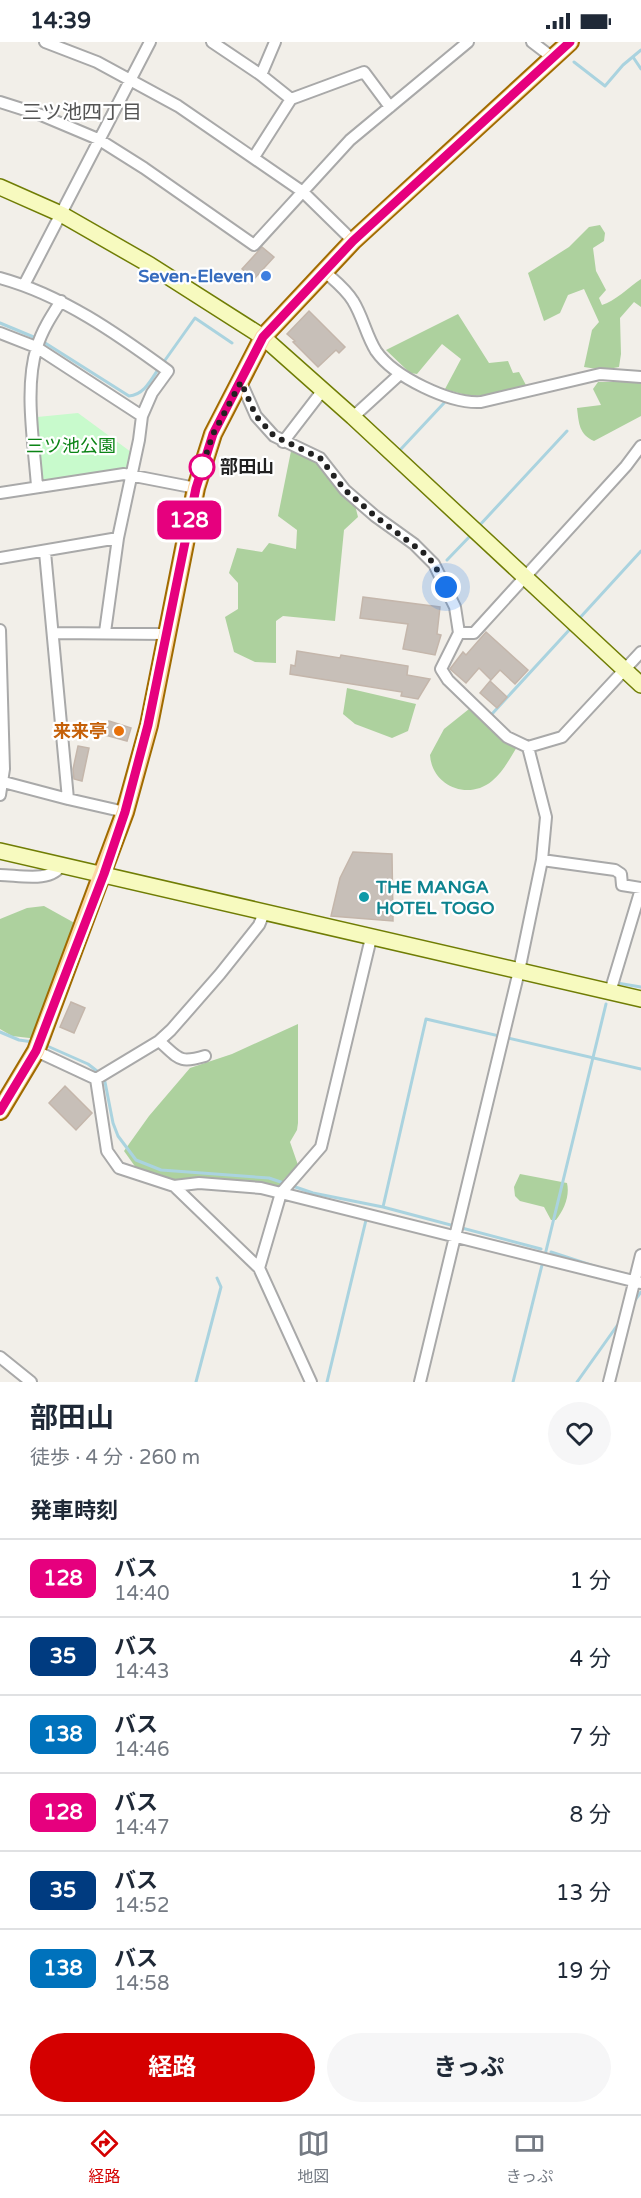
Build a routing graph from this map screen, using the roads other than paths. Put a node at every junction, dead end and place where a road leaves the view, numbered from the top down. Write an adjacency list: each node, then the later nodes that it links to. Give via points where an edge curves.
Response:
1 (45, 42): 10 (street)
2 (150, 42): 10 (street)
3 (275, 42): 9 (street)
4 (468, 42): 13 (street)
5 (532, 42): 8 (street)
6 (570, 42): 8 (main road)
7 (215, 43): 9 (street)
8 (554, 58): 19 (main road)
9 (261, 75): 11 (street)
10 (130, 79): 14 (street); 15 (street)
11 (291, 99): 13 (street, via 364,72); 15 (street)
12 (0, 102): 14 (street)
13 (390, 107): 17 (street, via 350,140)
14 (98, 139): 17 (street, via 254,245); 18 (street)
15 (254, 157): 17 (street)
16 (0, 187): 18 (street)
17 (303, 192): 19 (street)
18 (61, 214): 22 (street); 25 (street)
19 (353, 241): 20 (main road)
20 (324, 271): 25 (main road); 27 (street, via 352,299 376,351)
21 (0, 278): 22 (street)
22 (24, 285): 23 (street)
23 (61, 301): 26 (street); 31 (street, via 168,371)
24 (0, 333): 26 (street)
25 (263, 337): 29 (main road); 30 (street)
26 (36, 347): 31 (street); 36 (street, via 31,397)
27 (400, 374): 28 (street, via 428,389 475,403 600,374); 32 (street)
28 (641, 376)
29 (241, 382): 33 (street, via 256,416); 37 (main road, via 213,434)
30 (323, 390): 32 (street); 33 (street)
31 (142, 416): 35 (street)
32 (353, 417): 42 (street)
33 (283, 442): 46 (street, via 320,458 345,490 425,554 455,607)
34 (641, 446): 42 (street)
35 (133, 474): 36 (street); 37 (street); 39 (street)
36 (38, 486): 38 (street)
37 (196, 488): 47 (main road)
38 (0, 493)
39 (118, 538): 40 (street); 44 (street)
40 (45, 552): 41 (street); 45 (street)
41 (0, 558)
42 (526, 577): 46 (street, via 474,633); 49 (street)
43 (0, 630): 52 (street)
44 (105, 632): 45 (street); 47 (street)
45 (53, 633): 54 (street)
46 (459, 633): 51 (street, via 441,669 492,724)
47 (167, 634): 55 (main road)
48 (641, 652): 49 (street)
49 (624, 670): 50 (street); 51 (street, via 562,737)
50 (641, 685)
51 (528, 747): 57 (street, via 546,817)
52 (2, 781): 53 (street); 54 (street)
53 (0, 795)
54 (68, 799): 55 (street)
55 (125, 812): 59 (main road)
56 (0, 852): 58 (street)
57 (542, 860): 61 (street, via 615,870 621,874 622,885); 64 (street)
58 (61, 865): 59 (street); 60 (street, via 49,876)
59 (104, 874): 62 (street); 68 (main road)
60 (0, 875)
61 (641, 888): 65 (street)
62 (264, 913): 63 (street); 67 (street, via 220,974)
63 (370, 938): 64 (street); 73 (street, via 321,1147)
64 (519, 971): 65 (street); 74 (street)
65 (610, 993): 66 (street)
66 (641, 999)
67 (159, 1041): 69 (street, via 187,1062); 70 (street)
68 (36, 1051): 70 (street); 71 (main road)
69 (205, 1056)
70 (96, 1079): 72 (street, via 107,1151 119,1168)
71 (0, 1111)
72 (174, 1186): 73 (street, via 199,1183); 76 (street)
73 (281, 1193): 74 (street); 76 (street)
74 (457, 1235): 77 (street); 81 (street)
75 (641, 1256): 77 (street)
76 (259, 1268): 80 (street)
77 (638, 1282): 82 (street)
78 (0, 1357): 79 (street)
79 (31, 1382)
80 (311, 1382)
81 (420, 1382)
82 (609, 1382)

